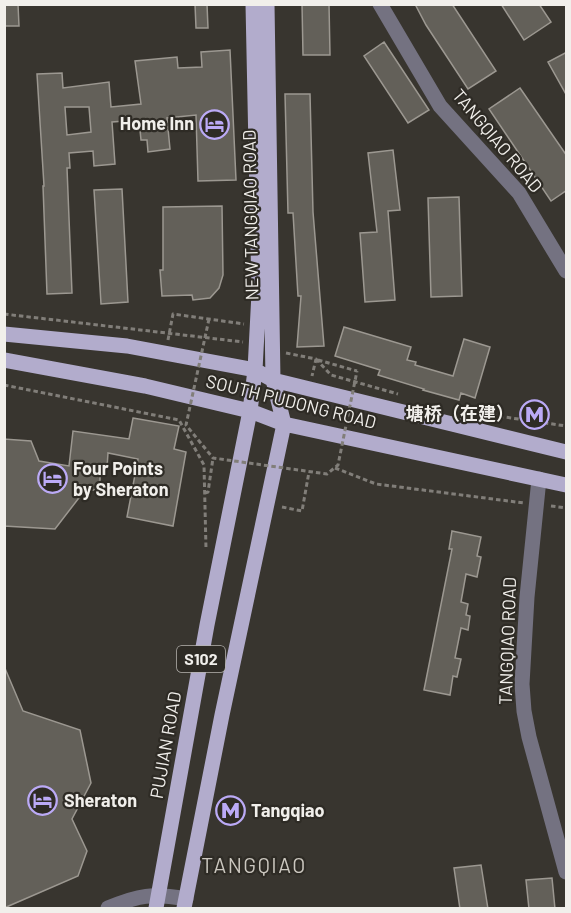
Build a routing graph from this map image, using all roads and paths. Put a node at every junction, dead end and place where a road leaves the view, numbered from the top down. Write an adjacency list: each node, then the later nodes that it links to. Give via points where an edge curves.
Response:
1 (253, 4): 7 (main road, PUJIAN ROAD)
2 (267, 4): 11 (main road, NEW TANGQIAO ROAD)
3 (380, 4): 4 (street, TANGQIAO ROAD, via 440,106 519,192)
4 (567, 271)
5 (4, 314): 8 (path)
6 (209, 319): 7 (path); 8 (path, via 172,314); 25 (path, bridge, via 186,424)
7 (257, 326): 10 (main road, PUJIAN ROAD)
8 (169, 333): 10 (path); 12 (path)
9 (4, 334): 12 (main road, SOUTH PUDONG ROAD)
10 (256, 345): 15 (main road, PUJIAN ROAD)
11 (273, 350): 13 (path); 16 (main road, NEW TANGQIAO ROAD)
12 (165, 353): 15 (main road, SOUTH PUDONG ROAD)
13 (316, 359): 18 (path); 19 (path, via 331,375); 26 (path, bridge, via 357,371)
14 (4, 360): 20 (main road, SOUTH PUDONG ROAD, via 145,386)
15 (255, 370): 16 (main road, SOUTH PUDONG ROAD); 20 (main road, PUJIAN ROAD)
16 (273, 380): 18 (main road, SOUTH PUDONG ROAD); 22 (main road, NEW TANGQIAO ROAD)
17 (4, 385): 30 (path, via 179,420 204,465)
18 (309, 389): 24 (main road, SOUTH PUDONG ROAD)
19 (406, 396)
20 (250, 411): 22 (main road, SOUTH PUDONG ROAD); 36 (main road, PUJIAN ROAD / S102)
21 (470, 412): 23 (path)
22 (284, 424): 28 (main road, SOUTH PUDONG ROAD); 31 (main road, S102)
23 (567, 426)
24 (567, 452)
25 (213, 458): 27 (path, bridge); 30 (path)
26 (335, 468): 27 (path, bridge, via 327,474); 32 (path, via 376,484)
27 (309, 472): 31 (path, via 302,511)
28 (539, 479): 29 (main road, SOUTH PUDONG ROAD); 32 (street, TANGQIAO ROAD)
29 (567, 485)
30 (205, 493): 34 (path)
31 (268, 505): 37 (main road, S102)
32 (536, 505): 33 (path); 35 (street, TANGQIAO ROAD, via 527,597 524,711)
33 (567, 508)
34 (206, 558)
35 (567, 872)
36 (157, 901): 37 (street); 38 (street, via 132,898)
37 (185, 904)
38 (108, 909)

